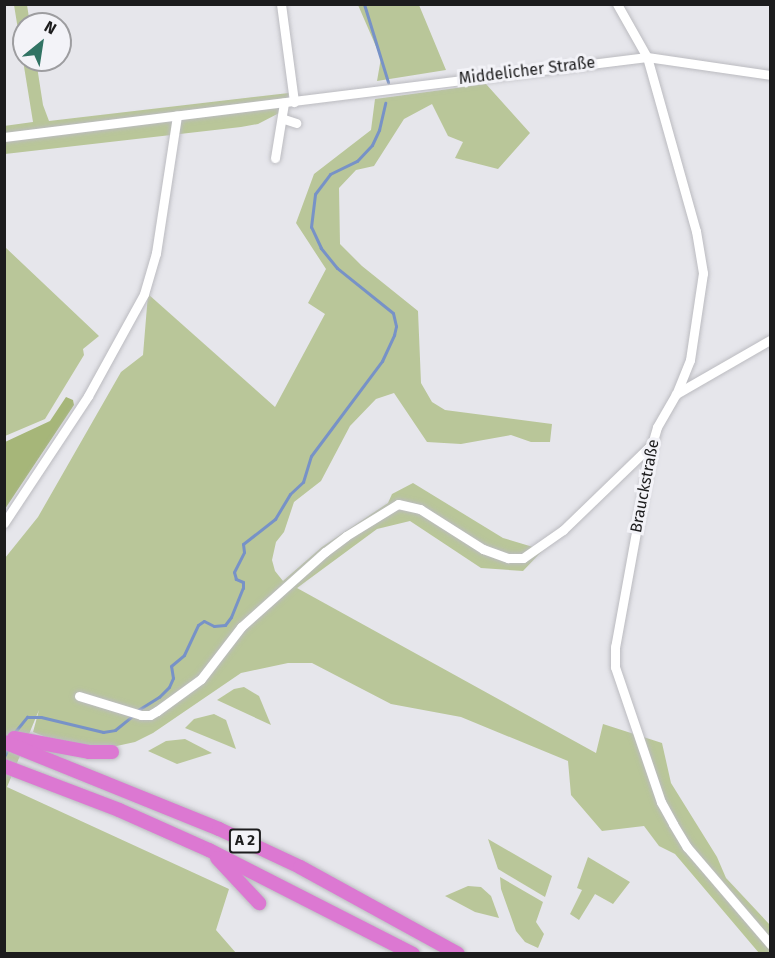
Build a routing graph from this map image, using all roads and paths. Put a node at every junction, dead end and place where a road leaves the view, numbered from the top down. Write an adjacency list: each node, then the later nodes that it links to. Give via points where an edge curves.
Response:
1 (281, 4): 5 (street)
2 (617, 4): 3 (street, Brauckstraße)
3 (647, 57): 4 (street, Middelicher Straße); 5 (street, Middelicher Straße); 12 (street, Brauckstraße, via 696,231 703,273 690,360)
4 (771, 75)
5 (289, 102): 6 (street, Middelicher Straße); 7 (street)
6 (177, 116): 9 (street, Middelicher Straße); 14 (street, via 156,253 144,294 88,396)
7 (284, 119): 8 (street); 10 (street)
8 (296, 123)
9 (4, 137)
10 (275, 158)
11 (770, 342): 12 (street)
12 (675, 394): 13 (street, Brauckstraße)
13 (652, 444): 15 (street, via 563,530 523,558 508,558 483,549 420,508 398,504 325,552 241,627 201,679 157,711 141,715); 23 (street, Brauckstraße, via 615,647 615,667 673,824 687,847)
14 (4, 523)
15 (80, 696)
16 (4, 736): 18 (highway)
17 (4, 742): 18 (highway, A 2)
18 (24, 744): 19 (highway); 25 (highway, A 2, via 300,867)
19 (112, 752)
20 (10, 768): 21 (highway, A 2)
21 (209, 850): 22 (highway); 24 (highway, A 2)
22 (259, 903)
23 (771, 944)
24 (412, 954)
25 (458, 954)

